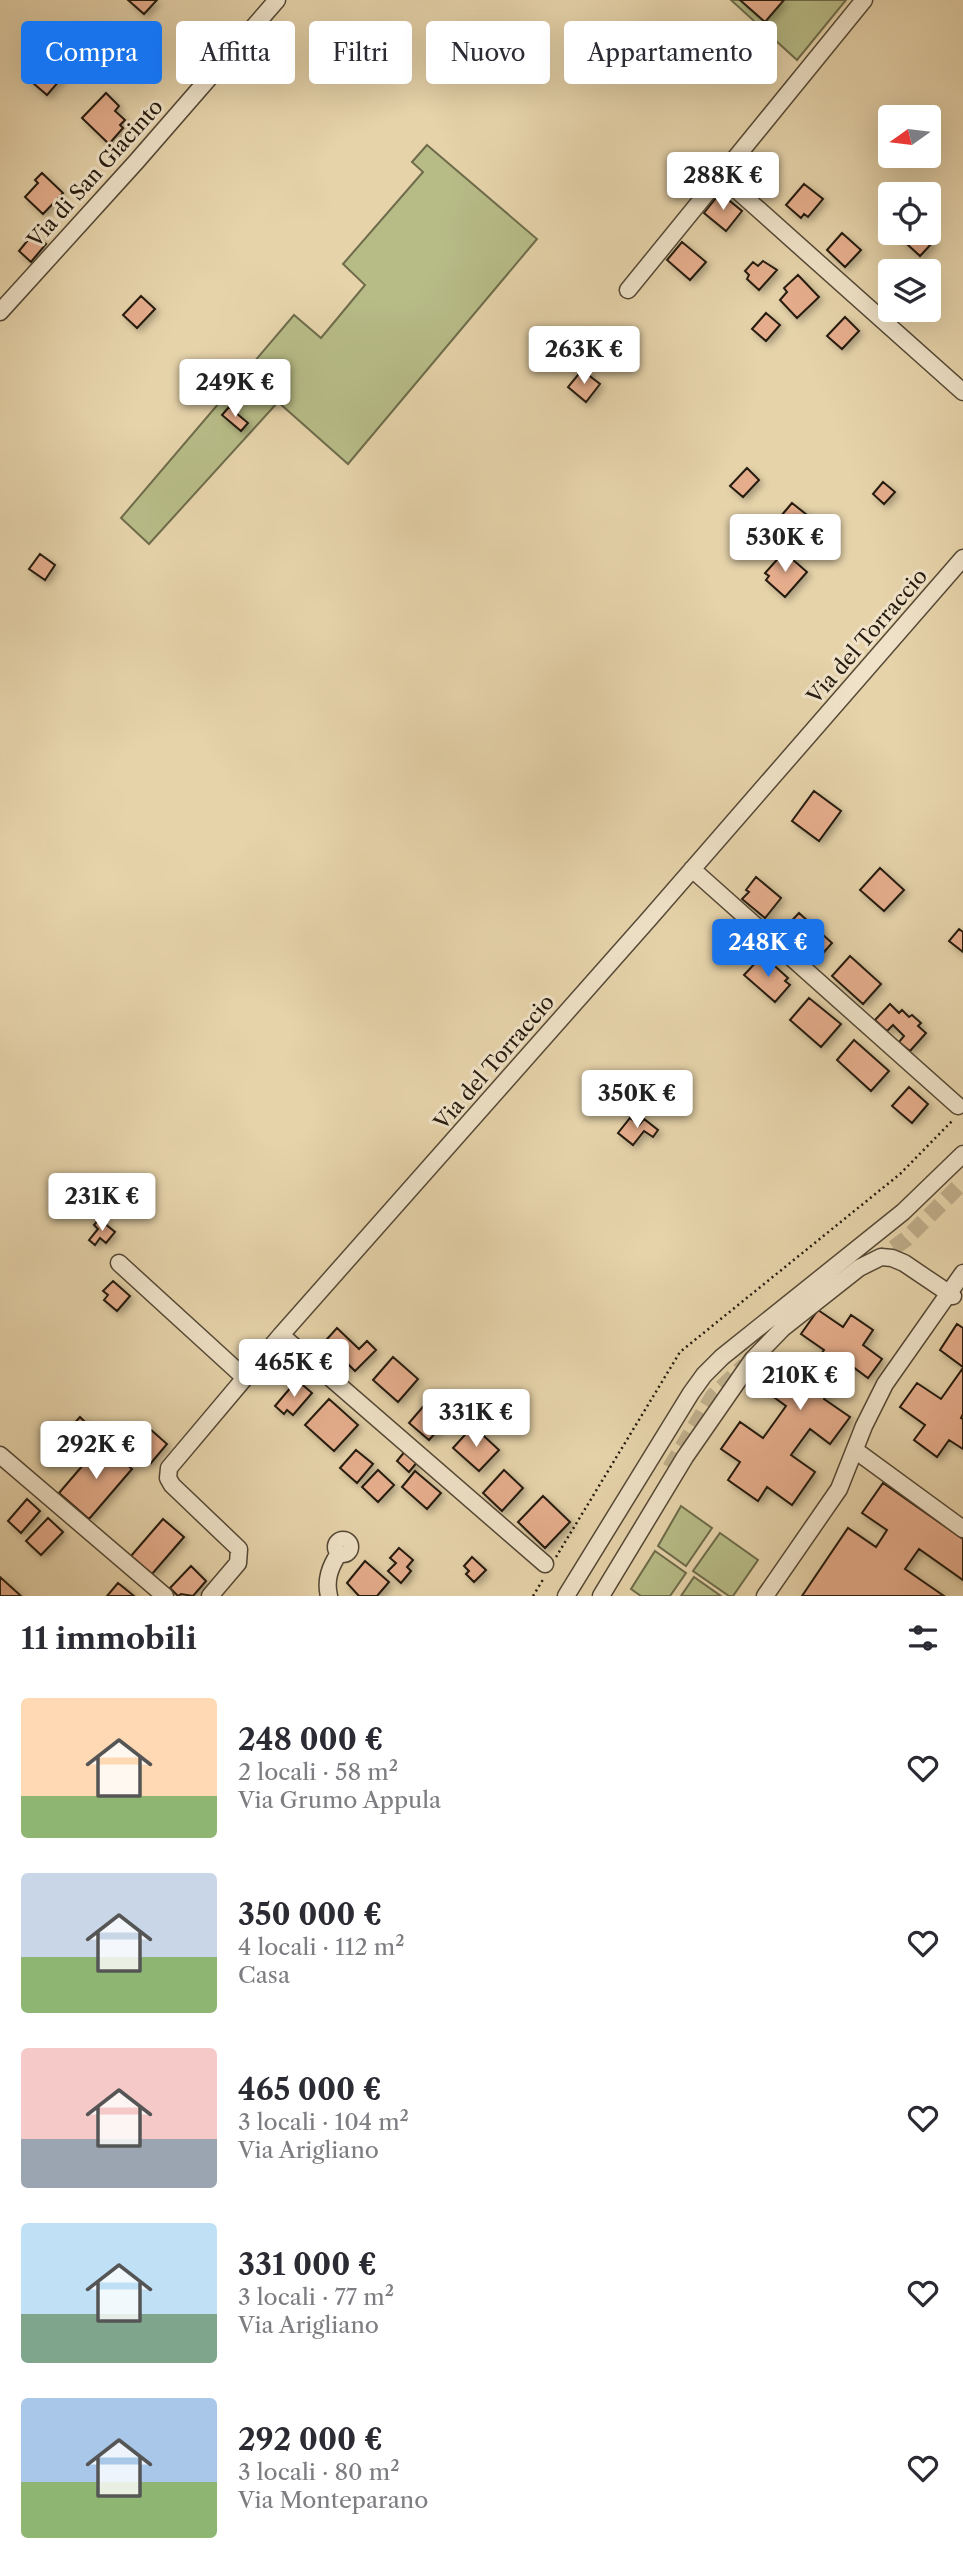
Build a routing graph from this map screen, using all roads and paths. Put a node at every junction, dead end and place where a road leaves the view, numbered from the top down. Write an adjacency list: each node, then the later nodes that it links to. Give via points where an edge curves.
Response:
1 (277, 0): 5 (street, Via di San Giacinto)
2 (863, 0): 3 (street)
3 (721, 176): 4 (street); 6 (street)
4 (628, 290)
5 (0, 312)
6 (963, 392)
7 (963, 558): 8 (street, Via del Torraccio)
8 (692, 869): 9 (street); 15 (street, Via del Torraccio)
9 (958, 1105)
10 (963, 1154): 25 (street, via 903,1212 709,1370)
11 (119, 1263): 16 (street)
12 (963, 1273): 14 (street)
13 (963, 1282): 14 (street)
14 (949, 1298): 17 (street, via 882,1396); 26 (street, via 900,1261 876,1258 771,1338 680,1465); 27 (street, via 905,1268 882,1262 788,1329 764,1352 693,1454); 28 (street, via 882,1389 839,1489)
15 (281, 1335): 16 (street, Via del Torraccio); 21 (street)
16 (245, 1378): 23 (street, Via del Torraccio, via 167,1473 172,1485 239,1549 238,1563)
17 (859, 1453): 19 (street); 29 (street, via 835,1503)
18 (0, 1455): 22 (street)
19 (963, 1529)
20 (349, 1556): 24 (street, via 329,1574)
21 (545, 1564)
22 (164, 1596)
23 (209, 1596)
24 (329, 1596)
25 (566, 1596)
26 (601, 1596)
27 (607, 1596)
28 (765, 1596)
29 (771, 1596)

